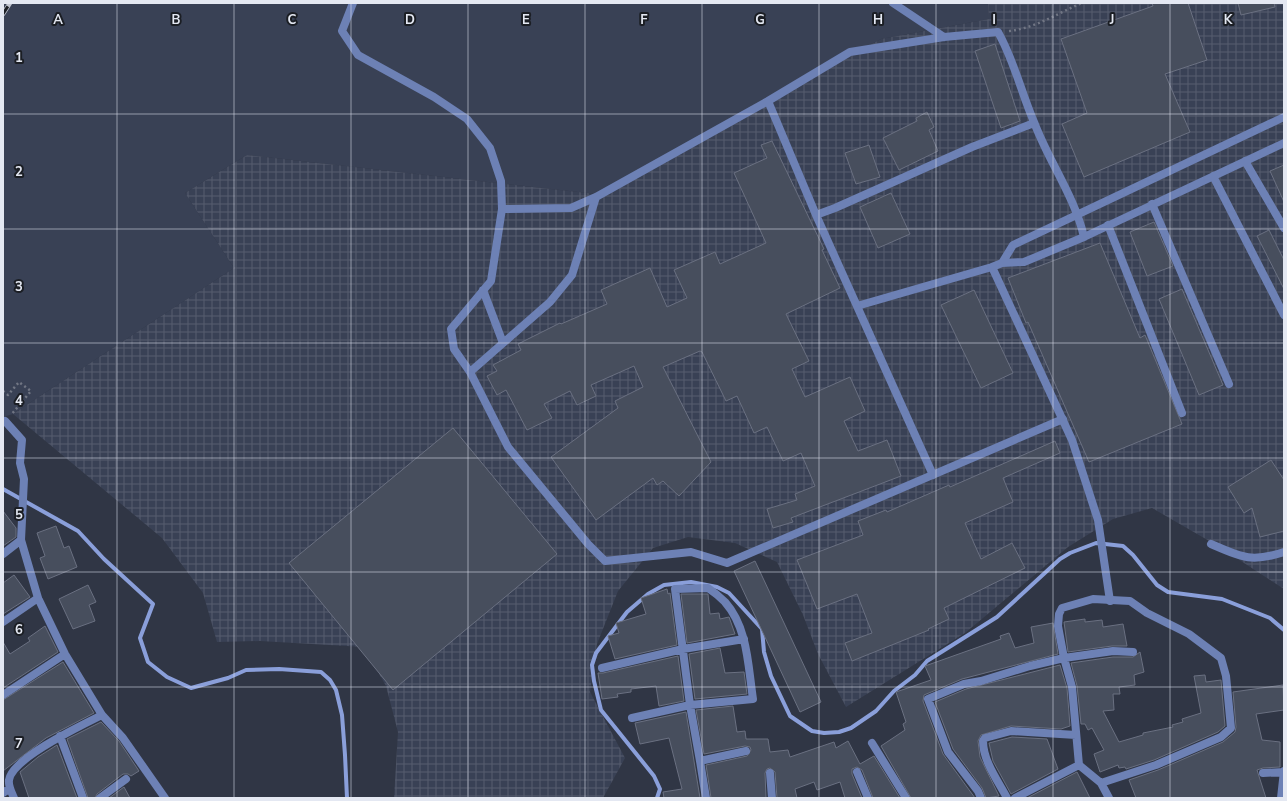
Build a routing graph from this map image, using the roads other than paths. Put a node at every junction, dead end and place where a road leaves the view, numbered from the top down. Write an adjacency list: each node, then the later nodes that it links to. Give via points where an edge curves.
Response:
1 (353, 3): 12 (street, via 342,31 358,55 434,97 467,119 490,148 501,180)
2 (893, 3): 3 (street)
3 (944, 37): 4 (street, via 850,52); 6 (street, via 998,32 1007,48)
4 (768, 101): 10 (street); 13 (street)
5 (1284, 117): 14 (street)
6 (1034, 123): 13 (street); 14 (street)
7 (1284, 143): 8 (street)
8 (1245, 161): 9 (street); 16 (street)
9 (1213, 176): 11 (street); 22 (street)
10 (596, 198): 12 (street, via 571,208); 23 (street, via 572,275 550,302)
11 (1152, 204): 15 (street); 25 (street)
12 (502, 209): 20 (street, via 491,281)
13 (816, 214): 21 (street)
14 (1078, 214): 17 (street); 18 (street, via 1013,245)
15 (1108, 225): 17 (street); 26 (street)
16 (1284, 228)
17 (1084, 236): 18 (street, via 1024,262)
18 (1002, 263): 19 (street)
19 (992, 267): 21 (street); 27 (street)
20 (483, 290): 23 (street); 24 (street, via 451,329 454,349)
21 (857, 306): 29 (street)
22 (1284, 315)
23 (503, 344): 24 (street)
24 (470, 372): 29 (street, via 508,447 588,544 606,561 691,552 727,563)
25 (1229, 384)
26 (1182, 413)
27 (1063, 419): 29 (street); 35 (street, via 1095,513)
28 (5, 421): 30 (street, via 22,440 20,463 24,480)
29 (933, 475)
30 (21, 540): 33 (street); 34 (street)
31 (1211, 544): 32 (street, via 1250,559 1270,557)
32 (1284, 552)
33 (3, 554)
34 (38, 598): 36 (street); 40 (street)
35 (1110, 601): 41 (street, via 1094,599 1062,608 1058,626); 58 (street, via 1130,601 1147,613 1189,634 1221,658 1232,720 1231,728 1221,737 1156,765)
36 (3, 622)
37 (744, 639): 38 (street); 38 (street, via 741,628 725,603 708,588 675,589); 44 (street, via 753,699)
38 (682, 649): 42 (street); 44 (street)
39 (1133, 652): 41 (street, via 1113,651)
40 (65, 654): 43 (street); 45 (street)
41 (1064, 658): 47 (street, via 1072,687); 69 (street, via 964,684 928,699 948,752)
42 (602, 668)
43 (3, 695)
44 (690, 706): 46 (street); 51 (street)
45 (102, 715): 48 (street); 64 (street, via 123,738)
46 (632, 718)
47 (1076, 735): 52 (street); 70 (street, via 1011,731 985,738 983,746)
48 (60, 736): 59 (street, via 18,764); 62 (street)
49 (872, 743): 68 (street)
50 (746, 751): 51 (street)
51 (700, 761): 65 (street)
52 (1079, 765): 58 (street); 60 (street)
53 (857, 772): 67 (street)
54 (1284, 772): 56 (street); 72 (street)
55 (770, 773): 66 (street)
56 (1263, 773)
57 (126, 779): 63 (street)
58 (1101, 783): 71 (street)
59 (6, 785): 61 (street)
60 (1020, 797)
61 (14, 798)
62 (83, 798)
63 (100, 798)
64 (165, 798)
65 (706, 798)
66 (772, 798)
67 (868, 798)
68 (906, 798)
69 (982, 798)
70 (1006, 798)
71 (1109, 798)
72 (1281, 798)

